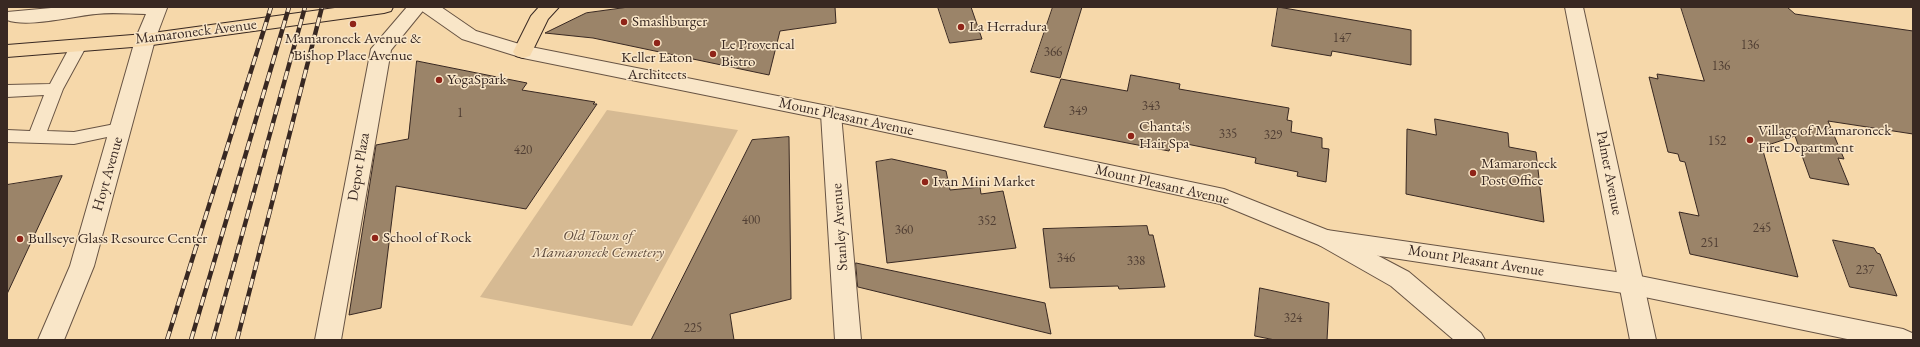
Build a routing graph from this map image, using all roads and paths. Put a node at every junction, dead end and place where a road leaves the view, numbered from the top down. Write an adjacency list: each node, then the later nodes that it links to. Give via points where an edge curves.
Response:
1 (98, 7): 2 (street); 8 (street, via 37,16)
2 (158, 7): 9 (street, Hoyt Avenue)
3 (384, 7): 9 (main road, Mamaroneck Avenue)
4 (417, 7): 22 (street, Depot Plaza, via 381,49)
5 (429, 7): 12 (street, Mount Pleasant Avenue, via 469,36)
6 (550, 7): 12 (main road, via 540,16)
7 (1574, 7): 20 (street, Palmer Avenue)
8 (14, 14)
9 (145, 40): 10 (main road, Mamaroneck Avenue); 16 (street, Hoyt Avenue)
10 (79, 45): 11 (main road, Mamaroneck Avenue); 13 (lane)
11 (7, 50)
12 (523, 52): 15 (street, Mount Pleasant Avenue)
13 (55, 89): 14 (lane); 18 (lane)
14 (7, 91)
15 (831, 114): 19 (street, Mount Pleasant Avenue, via 1224,197); 23 (street, Stanley Avenue)
16 (120, 129): 18 (lane, via 74,138); 21 (street, Hoyt Avenue, via 82,266)
17 (7, 136): 18 (lane)
18 (36, 138)
19 (1326, 239): 20 (street, Mount Pleasant Avenue); 24 (street, via 1400,279)
20 (1630, 284): 25 (street, Palmer Avenue); 26 (street, Mount Pleasant Avenue)
21 (51, 340)
22 (328, 340)
23 (848, 340)
24 (1472, 340)
25 (1643, 340)
26 (1903, 340)

